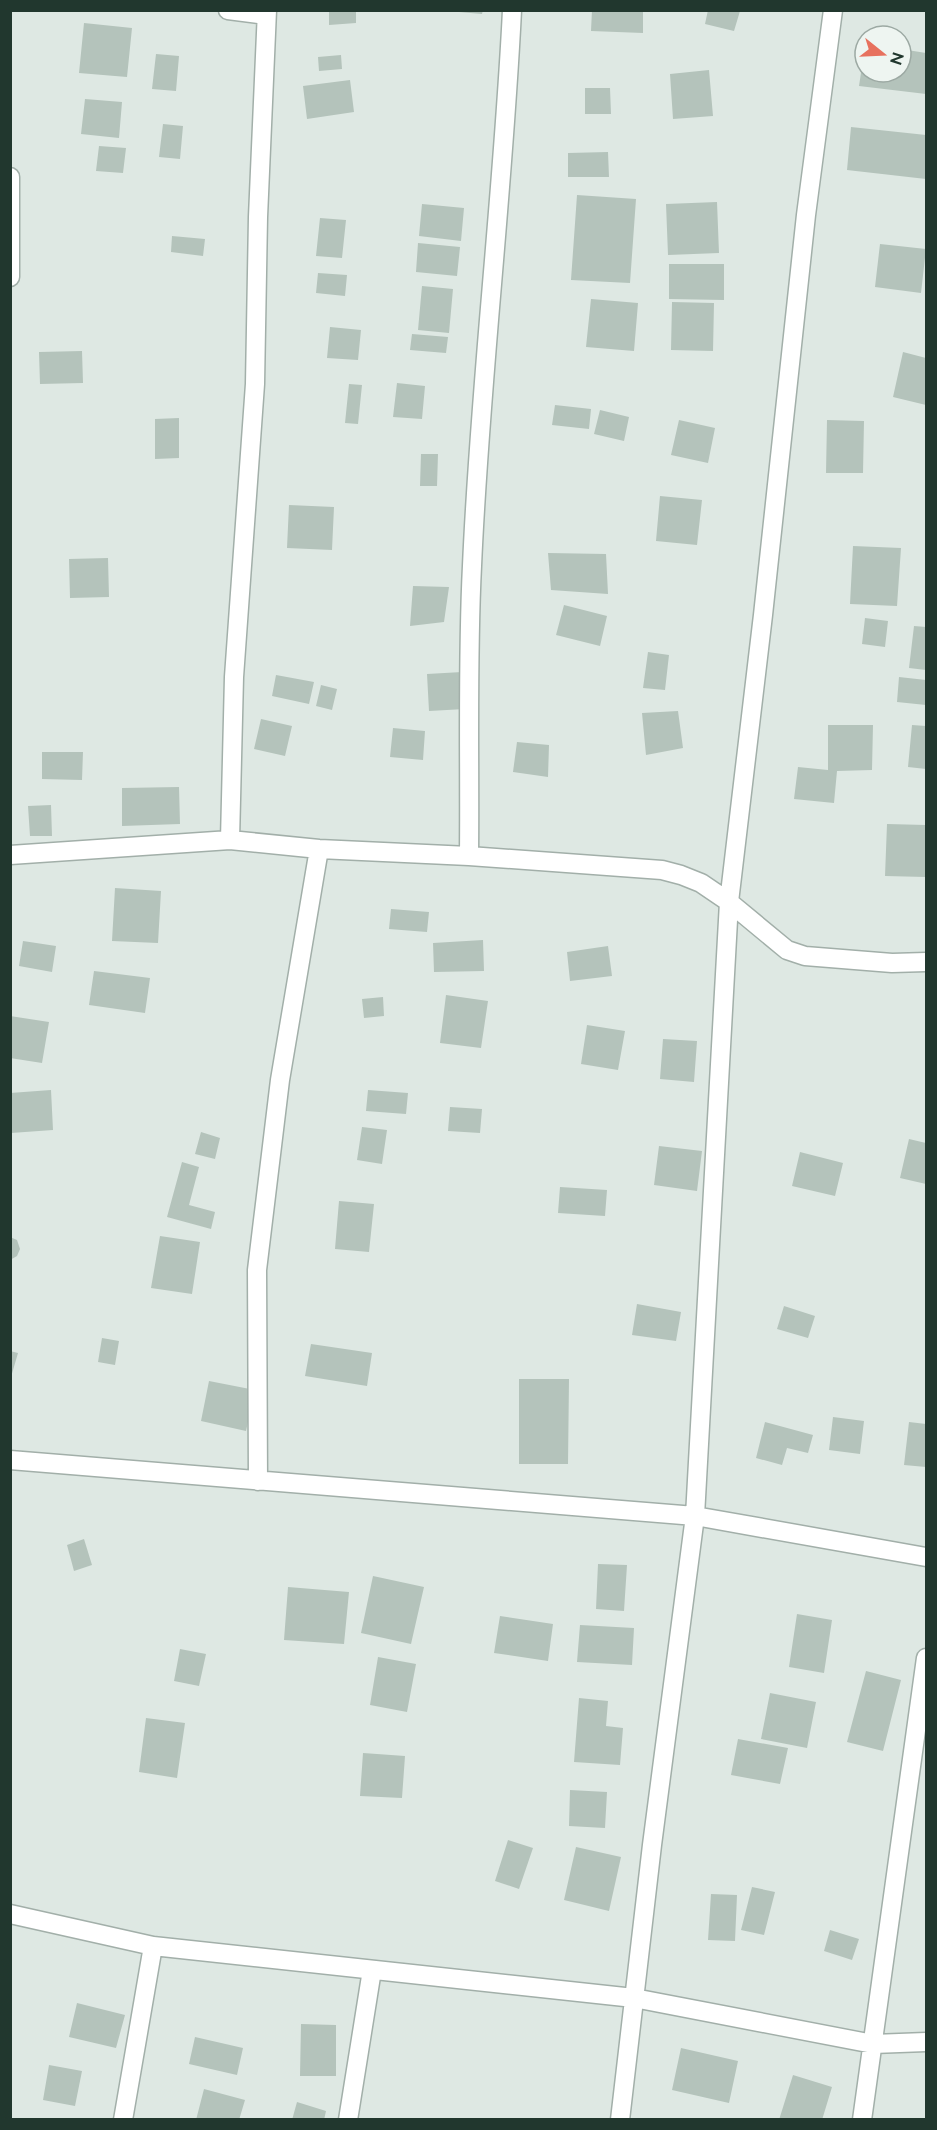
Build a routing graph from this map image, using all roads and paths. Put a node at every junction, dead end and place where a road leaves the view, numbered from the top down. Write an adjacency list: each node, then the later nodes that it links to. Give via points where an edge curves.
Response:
1 (228, 10): 4 (street)
2 (512, 10): 10 (street, via 472,567)
3 (833, 10): 11 (street, via 806,215)
4 (266, 13): 7 (street, via 255,384 234,677)
5 (10, 177): 6 (street)
6 (10, 278)
7 (230, 840): 8 (street); 9 (street)
8 (319, 849): 10 (street); 14 (street, via 280,1080 257,1270)
9 (10, 855)
10 (469, 856): 11 (street, via 662,870 701,883)
11 (729, 902): 12 (street, via 787,950 805,956); 15 (street)
12 (927, 962)
13 (10, 1460): 14 (street)
14 (258, 1481): 15 (street)
15 (695, 1516): 16 (street); 21 (street)
16 (927, 1557)
17 (927, 1658): 22 (street)
18 (10, 1914): 19 (street)
19 (153, 1946): 20 (street); 24 (street)
20 (372, 1970): 21 (street); 25 (street)
21 (634, 1998): 22 (street); 26 (street)
22 (873, 2043): 23 (street); 27 (street)
23 (927, 2043)
24 (123, 2120)
25 (348, 2120)
26 (620, 2120)
27 (862, 2120)

